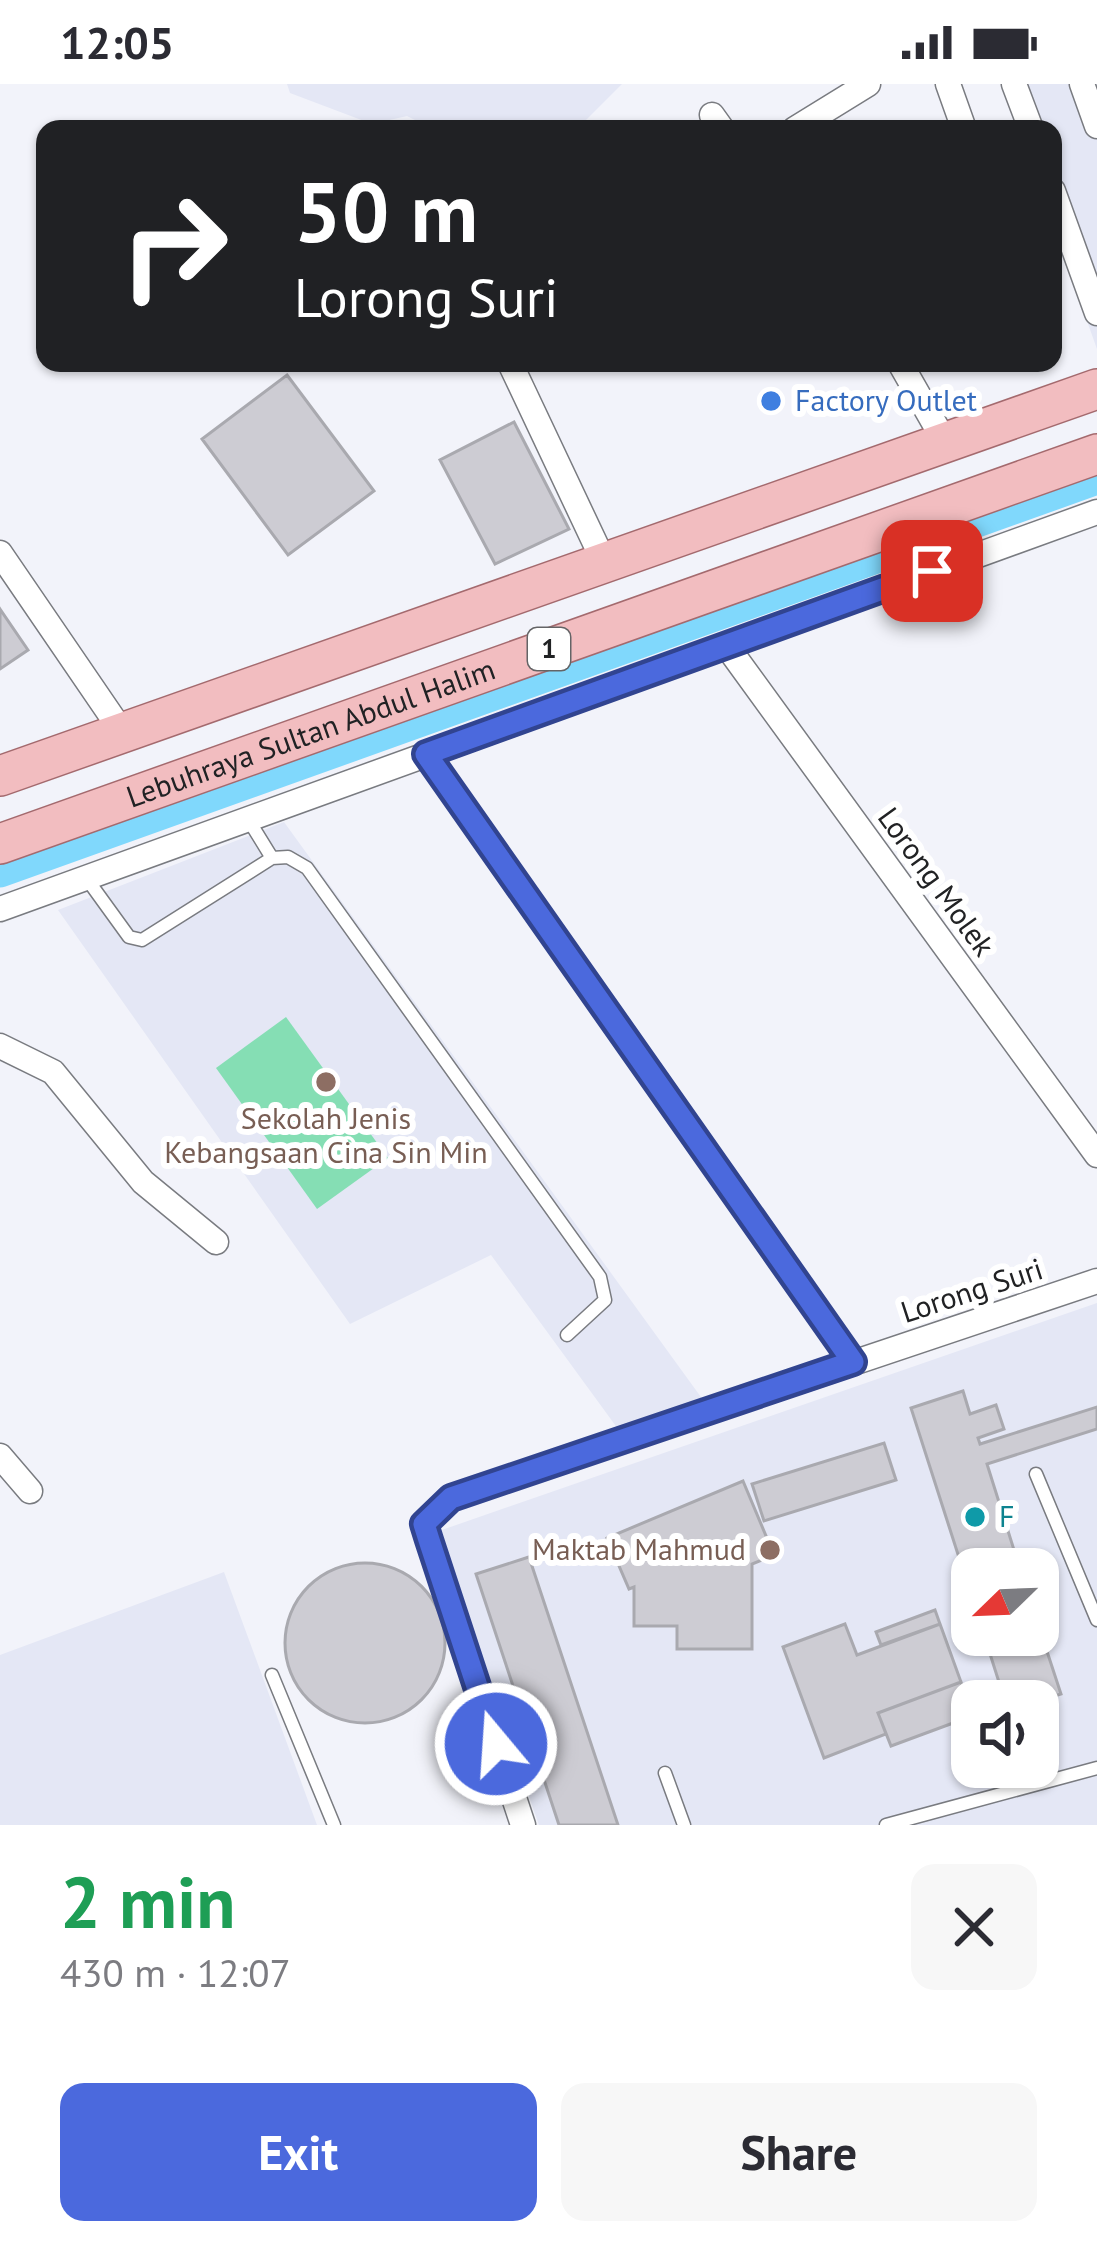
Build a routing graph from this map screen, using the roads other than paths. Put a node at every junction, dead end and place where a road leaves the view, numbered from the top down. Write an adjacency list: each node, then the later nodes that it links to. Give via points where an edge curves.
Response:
1 (868, 84): 5 (street)
2 (948, 84): 6 (street)
3 (1014, 84): 7 (street)
4 (1082, 84): 8 (street)
5 (810, 120)
6 (961, 120)
7 (1027, 120)
8 (1097, 126)
9 (1062, 216): 10 (street)
10 (1096, 309)
11 (514, 372): 18 (street)
12 (905, 372): 14 (street)
13 (1097, 389): 14 (main road, Lebuhraya Sultan Abdul Halim / 1)
14 (945, 442): 18 (main road, Lebuhraya Sultan Abdul Halim / 1)
15 (1097, 454): 24 (main road, Lebuhraya Sultan Abdul Halim / 1)
16 (1097, 512): 19 (street)
17 (0, 553): 20 (street)
18 (604, 562): 20 (main road, Lebuhraya Sultan Abdul Halim / 1)
19 (726, 645): 21 (street); 29 (street, Lorong Molek)
20 (123, 733): 22 (main road, Lebuhraya Sultan Abdul Halim / 1)
21 (426, 754): 23 (street); 33 (street)
22 (0, 776)
23 (248, 819): 25 (lane); 26 (street)
24 (0, 844)
25 (272, 858): 26 (lane, via 142,940 129,938); 32 (lane, via 307,868 600,1277 605,1300)
26 (86, 878): 27 (street)
27 (0, 909)
28 (0, 1046): 30 (street, via 53,1072 143,1182)
29 (1097, 1155)
30 (216, 1242)
31 (1097, 1281): 33 (street, Lorong Suri)
32 (567, 1335)
33 (853, 1362): 42 (street, Lorong Suri, via 451,1498 429,1514 424,1524)
34 (0, 1456): 36 (street)
35 (1036, 1474): 37 (lane)
36 (30, 1491)
37 (1097, 1620)
38 (272, 1676): 41 (lane)
39 (1097, 1768): 44 (lane)
40 (665, 1773): 43 (lane)
41 (334, 1825)
42 (523, 1825)
43 (684, 1825)
44 (886, 1825)

